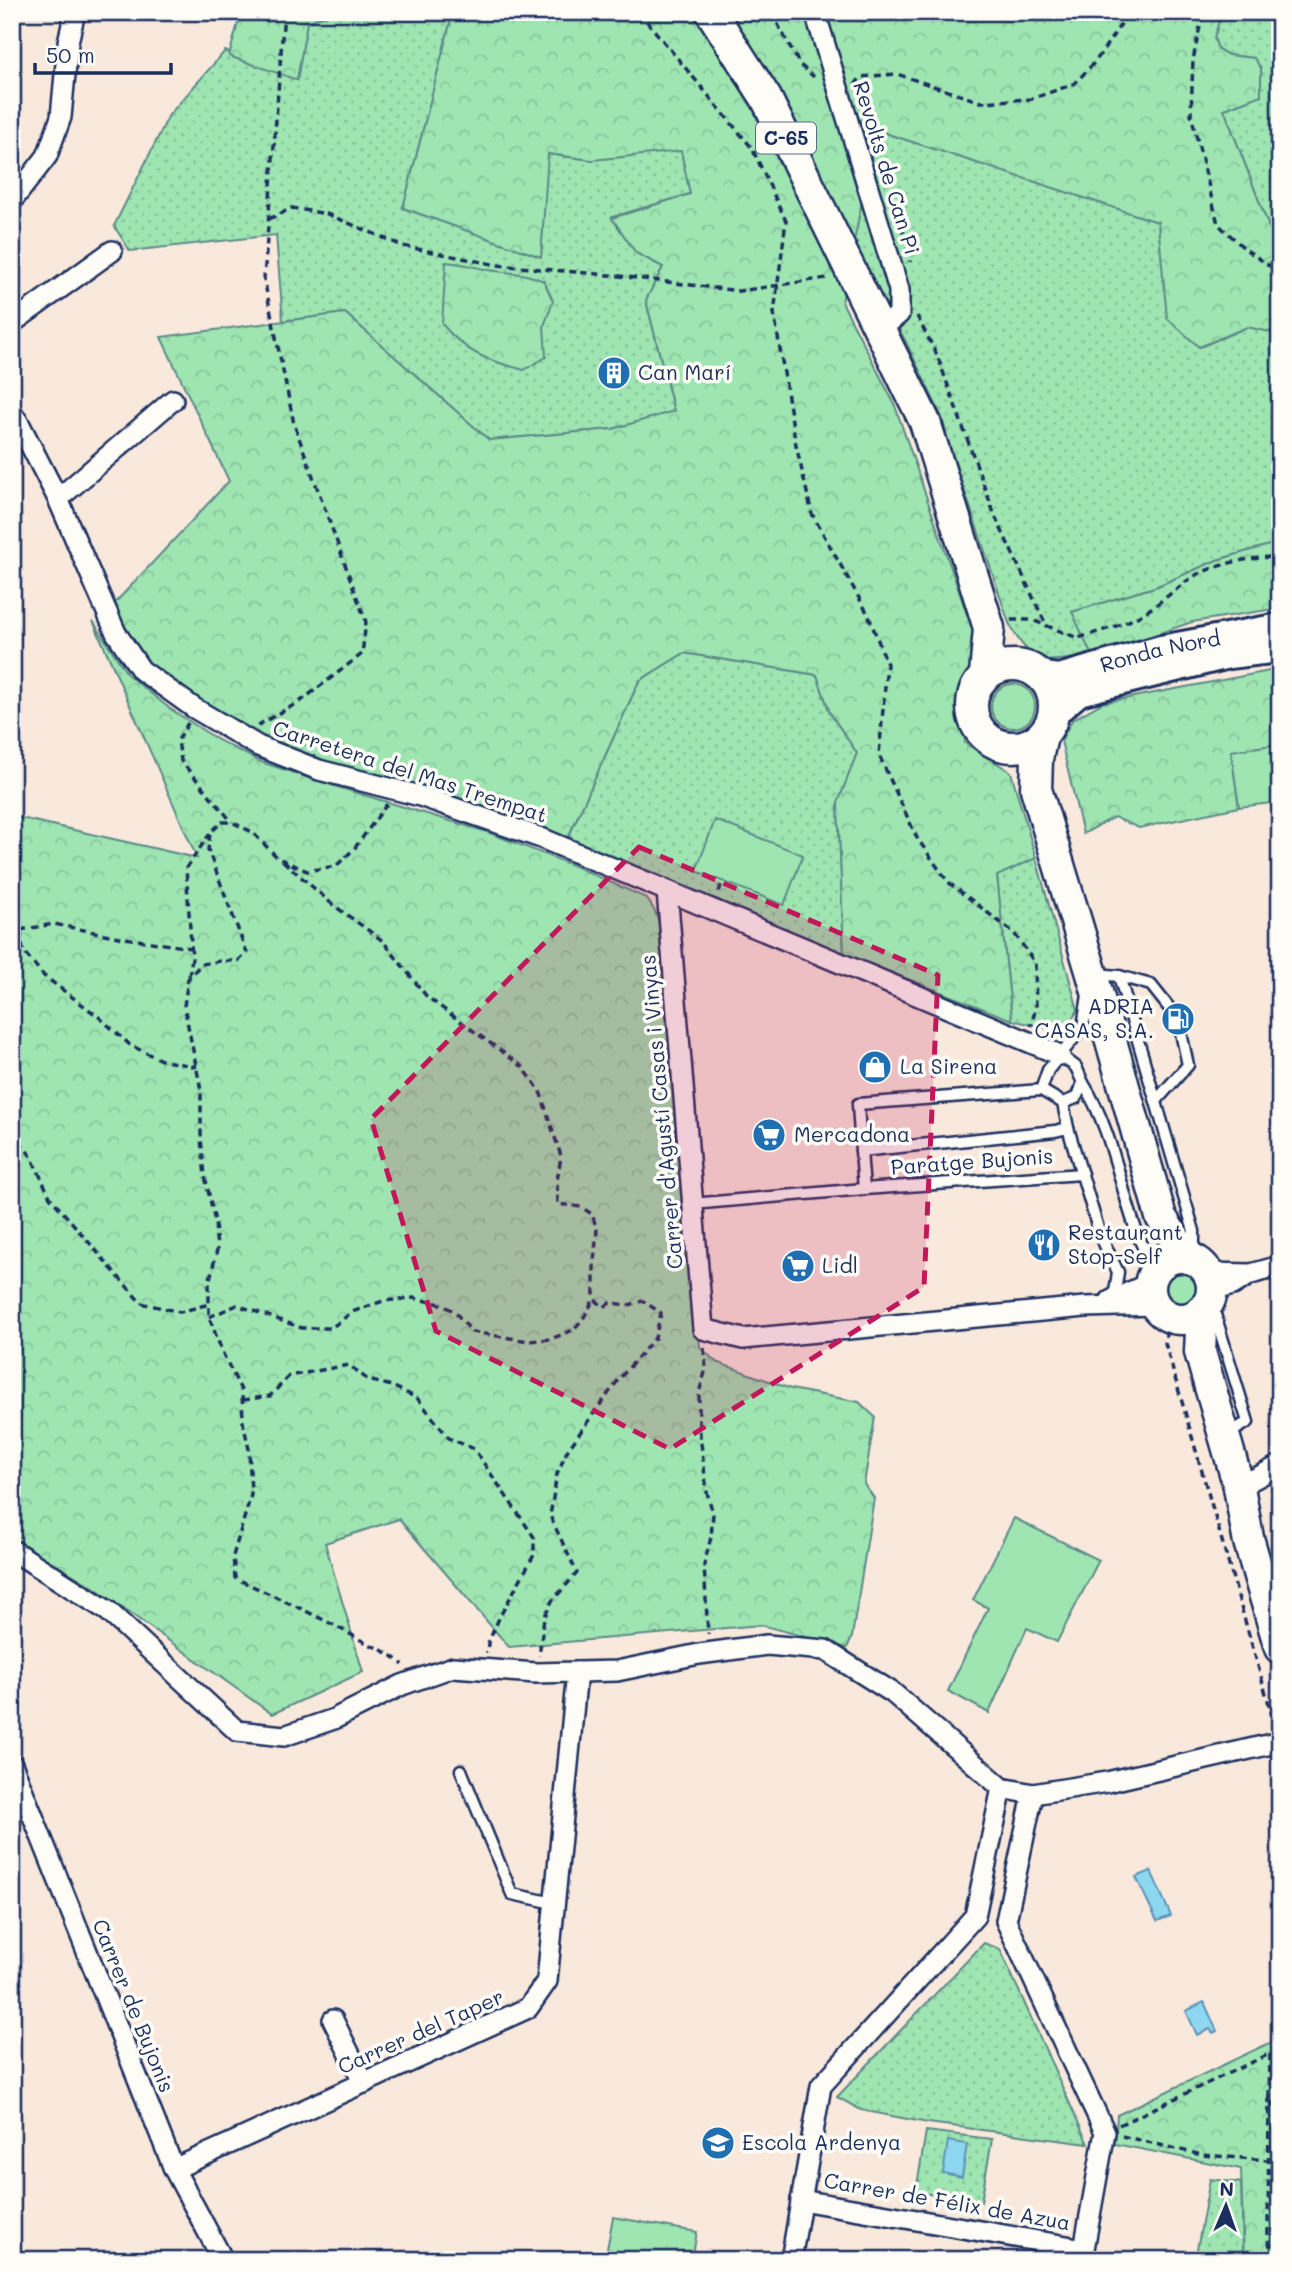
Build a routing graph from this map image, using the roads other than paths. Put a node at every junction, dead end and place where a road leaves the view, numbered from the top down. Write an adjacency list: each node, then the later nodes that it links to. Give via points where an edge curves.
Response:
1 (75, 12): 4 (street, via 61,117 47,156)
2 (711, 12): 7 (main road, C-65, via 766,97)
3 (815, 12): 7 (street, Revolts de Can Pi, via 899,290 899,314)
4 (12, 201)
5 (113, 251): 6 (street)
6 (12, 323)
7 (880, 330): 12 (main road, C-65, via 925,422)
8 (173, 400): 10 (street)
9 (12, 413): 10 (street, Carretera del Mas Trempat)
10 (58, 499): 19 (street, Carretera del Mas Trempat, via 116,633 141,670 194,708 258,746 319,771 420,796 541,838)
11 (1280, 627): 14 (street, Ronda Nord, via 1161,649 1059,678)
12 (989, 628): 14 (main road, C-65); 15 (main road, C-65)
13 (1280, 649): 16 (street, Ronda Nord, via 1229,654 1079,692)
14 (1031, 671): 15 (main road, via 1008,664); 16 (main road, via 1050,687 1054,700)
15 (985, 675): 17 (main road, via 972,697 971,710 982,734)
16 (1048, 724): 17 (main road, via 1031,743); 18 (main road, via 1037,759)
17 (1005, 747): 18 (main road)
18 (1036, 789): 20 (main road)
19 (667, 891): 21 (street, Carretera del Mas Trempat); 30 (street, Carrer d'Agustí Casas i Vinyas)
20 (1105, 975): 21 (lane); 24 (lane); 24 (lane, via 1151,985 1178,1020 1188,1065); 32 (main road)
21 (1068, 1061): 22 (lane); 23 (lane, via 1048,1070)
22 (1083, 1083): 25 (lane, via 1076,1098); 32 (lane, via 1097,1105 1115,1154 1135,1227)
23 (1041, 1090): 25 (lane); 27 (lane, Paratge Bujonis, via 858,1104)
24 (1156, 1101): 32 (lane, via 1194,1231)
25 (1063, 1103): 26 (lane, Paratge Bujonis)
26 (1068, 1128): 27 (lane, Paratge Bujonis); 28 (lane, Paratge Bujonis)
27 (861, 1151): 29 (lane, Paratge Bujonis)
28 (1082, 1174): 29 (lane, Paratge Bujonis); 33 (lane, Paratge Bujonis, via 1100,1235 1118,1272)
29 (864, 1189): 30 (lane, Paratge Bujonis)
30 (692, 1205): 34 (street, Carrer d'Agustí Casas i Vinyas, via 703,1329 743,1339)
31 (1280, 1266): 32 (street, via 1233,1285)
32 (1181, 1288): 33 (street); 34 (street); 35 (main road); 35 (lane, via 1248,1422)
33 (1114, 1299): 34 (street)
34 (1085, 1307)
35 (1224, 1436): 37 (main road)
36 (1280, 1465): 37 (street)
37 (1239, 1487): 39 (main road); 40 (main road, via 1248,1538)
38 (12, 1550): 41 (street, via 108,1611 237,1731 284,1736 453,1667)
39 (1280, 1604)
40 (1280, 1648)
41 (576, 1672): 45 (street, via 617,1671 767,1645 825,1650 893,1693); 47 (street, Carrer del Taper)
42 (1278, 1735): 46 (street, via 1107,1782)
43 (12, 1764): 52 (street, Carrer de Bujonis)
44 (461, 1770): 47 (lane, via 512,1894)
45 (1002, 1788): 46 (street); 48 (street)
46 (1033, 1794): 49 (street)
47 (554, 1903): 51 (street, Carrer del Taper, via 547,1981 528,2008)
48 (975, 1916): 49 (street); 53 (street, via 821,2086)
49 (1006, 1921): 54 (street, via 1105,2132)
50 (333, 2021): 51 (street)
51 (364, 2083): 52 (street, Carrer del Taper)
52 (174, 2169): 55 (street, Carrer de Bujonis)
53 (801, 2200): 54 (street, Carrer de Félix de Azua); 56 (street)
54 (1083, 2254)
55 (223, 2260)
56 (791, 2260)

